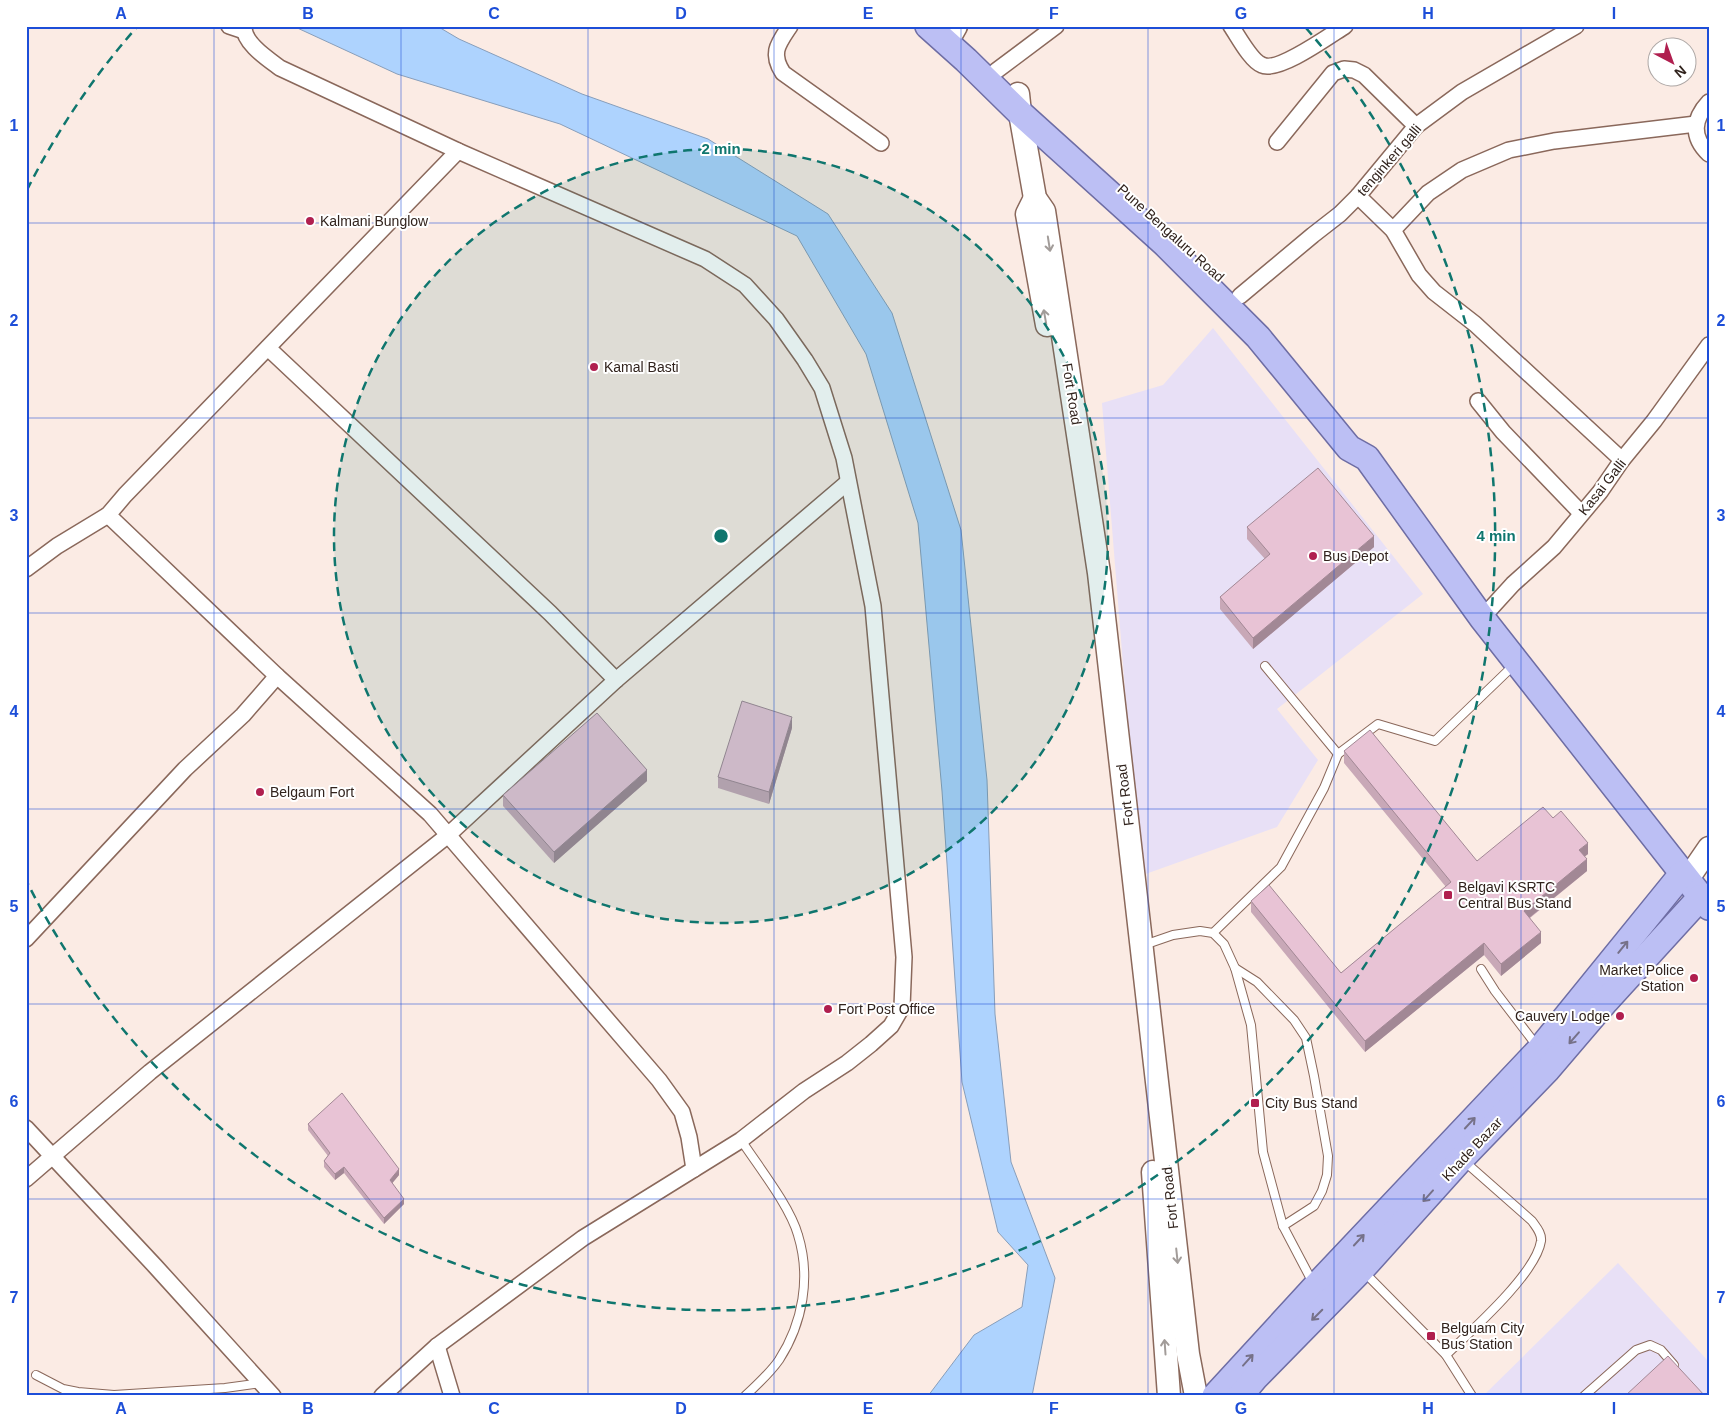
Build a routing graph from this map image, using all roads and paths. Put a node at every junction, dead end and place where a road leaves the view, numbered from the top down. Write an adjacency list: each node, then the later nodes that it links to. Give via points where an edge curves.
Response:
1 (229, 26): 7 (street)
2 (790, 26): 15 (street, via 776,53 783,73)
3 (1056, 26): 9 (street)
4 (1231, 26): 5 (street, via 1256,62 1264,66 1286,62)
5 (1345, 26)
6 (1576, 26): 13 (street, tenginkeri galli, via 1462,92)
7 (244, 28): 16 (street, via 256,50 280,68)
8 (948, 30): 9 (main road, Pune Bengaluru Road); 11 (main road)
9 (996, 71): 11 (main road, Pune Bengaluru Road)
10 (1709, 102): 12 (street, via 1700,111)
11 (1019, 103): 20 (main road, Pune Bengaluru Road, via 1042,118); 24 (main road, via 1258,337 1349,448); 41 (main road, Fort Road, via 1035,198 1028,214 1078,510)
12 (1696, 124): 17 (street, via 1697,135); 19 (street, via 1554,141 1509,150 1462,170 1428,193)
13 (1416, 126): 14 (street, via 1364,75 1344,69 1333,73 1324,82); 18 (street, tenginkeri galli)
14 (1277, 142)
15 (881, 143)
16 (458, 151): 22 (street); 26 (street, via 705,259 745,285 776,319 822,388 844,458)
17 (1709, 154)
18 (1358, 196): 19 (street); 20 (street, tenginkeri galli)
19 (1393, 230): 25 (street, via 1419,275 1434,292 1475,324)
20 (1240, 296): 24 (main road, Pune Bengaluru Road, via 1363,438)
21 (1709, 345): 25 (street, Kasai Galli)
22 (268, 348): 28 (street); 34 (street, via 550,613)
23 (1478, 401): 27 (street, via 1503,432)
24 (1368, 458): 30 (main road)
25 (1622, 460): 27 (street, Kasai Galli)
26 (848, 482): 34 (street); 46 (street, via 873,606 904,957 902,1007 891,1026 871,1044)
27 (1581, 513): 30 (street, Kasai Galli, via 1554,547)
28 (108, 515): 29 (street); 33 (street)
29 (26, 569)
30 (1482, 618): 31 (main road)
31 (1516, 663): 35 (lane, via 1435,741 1378,724); 38 (main road)
32 (1265, 666): 35 (lane)
33 (277, 676): 36 (street, via 430,814); 40 (street, via 244,715 185,769)
34 (616, 680): 36 (street)
35 (1338, 754): 39 (lane, via 1324,788 1281,866)
36 (448, 836): 47 (street, via 150,1072); 49 (street, via 659,1080 682,1112)
37 (1709, 848): 38 (main road, Khade Bazar)
38 (1695, 890): 44 (main road, one-way to 38); 48 (main road, Khade Bazar, one-way to 48, via 1548,1070)
39 (1213, 933): 41 (lane, via 1200,931 1173,935); 42 (lane, via 1224,944)
40 (26, 939)
41 (1136, 947): 63 (main road, Fort Road, one-way to 41); 64 (main road, Fort Road, one-way to 64)
42 (1236, 968): 51 (lane, via 1251,1025 1263,1152); 51 (lane, via 1257,982 1294,1020 1306,1038 1312,1066 1328,1156 1327,1175 1314,1206)
43 (1481, 969): 44 (lane)
44 (1540, 1050): 53 (main road, one-way to 44)
45 (26, 1128): 47 (street)
46 (740, 1140): 49 (street); 62 (lane, via 784,1206 798,1234 804,1273 802,1305 793,1336 778,1361)
47 (53, 1156): 50 (street); 58 (street)
48 (1461, 1160): 52 (main road, Khade Bazar, one-way to 52); 55 (lane, via 1532,1221 1541,1240 1525,1272 1496,1308)
49 (694, 1169): 54 (street, via 583,1238)
50 (26, 1179)
51 (1283, 1226): 53 (lane)
52 (1361, 1270): 55 (lane); 66 (main road, Khade Bazar, one-way to 66)
53 (1315, 1287): 65 (main road, one-way to 53)
54 (437, 1346): 60 (street); 61 (street)
55 (1446, 1355): 67 (lane)
56 (1679, 1370): 68 (lane, via 1661,1350 1650,1345 1636,1350)
57 (36, 1376): 58 (lane, via 64,1390 114,1395)
58 (262, 1383): 59 (street)
59 (273, 1396)
60 (382, 1396)
61 (452, 1396)
62 (745, 1396)
63 (1169, 1396)
64 (1196, 1396)
65 (1215, 1396)
66 (1240, 1396)
67 (1472, 1396)
68 (1584, 1396)

